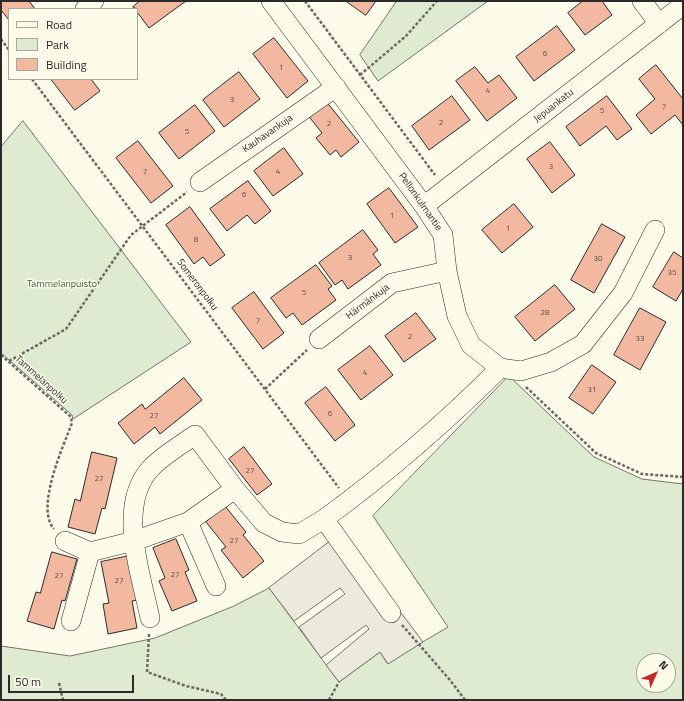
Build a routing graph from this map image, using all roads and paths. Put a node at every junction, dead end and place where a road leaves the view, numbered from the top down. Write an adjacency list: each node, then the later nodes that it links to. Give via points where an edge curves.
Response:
1 (94, 1): 7 (street)
2 (272, 1): 13 (street, Pellonkulmantie)
3 (304, 1): 11 (path)
4 (437, 1): 11 (path, via 406,36)
5 (642, 1): 8 (street)
6 (683, 5): 8 (street, Jepuankatu)
7 (86, 8)
8 (659, 24): 15 (street, Jepuankatu)
9 (1, 39): 10 (path)
10 (8, 49)
11 (360, 75): 15 (path)
12 (33, 80): 17 (path, Someronpolku)
13 (336, 87): 14 (street, Kauhavankuja); 16 (street, Pellonkulmantie)
14 (200, 182): 17 (path)
15 (446, 190): 16 (street, Jepuankatu)
16 (424, 206): 19 (street, Pellonkulmantie, via 443,235)
17 (143, 226): 22 (path, via 131,235 66,329); 25 (path, Someronpolku)
18 (655, 230): 24 (street, via 623,293 583,344 551,362)
19 (446, 271): 20 (street, Härmänkuja, via 392,283); 23 (street, Pellonkulmantie, via 457,316 471,345)
20 (319, 339): 25 (path)
21 (1, 355): 22 (path, Tammelanpolku)
22 (9, 361): 31 (path, Tammelanpolku, via 71,417 72,423 53,478 48,504 49,523)
23 (500, 368): 24 (street); 28 (street, via 455,413)
24 (521, 370): 26 (path, via 526,387 596,453 642,474)
25 (265, 389): 28 (path, Someronpolku)
26 (683, 476)
27 (235, 489): 29 (street, via 264,523 282,532 299,534); 30 (street); 32 (street, via 195,435 151,468 139,485 132,511)
28 (349, 501): 29 (street)
29 (324, 519): 35 (street)
30 (188, 522): 32 (street); 34 (street)
31 (65, 541): 33 (street)
32 (134, 541): 33 (street); 36 (street)
33 (90, 552): 37 (street)
34 (216, 586)
35 (391, 613): 43 (path, via 450,680)
36 (150, 618): 41 (path, via 147,672 186,686 221,694)
37 (71, 621)
38 (338, 682): 42 (path)
39 (59, 683): 40 (path)
40 (63, 700)
41 (226, 700)
42 (329, 700)
43 (464, 700)

